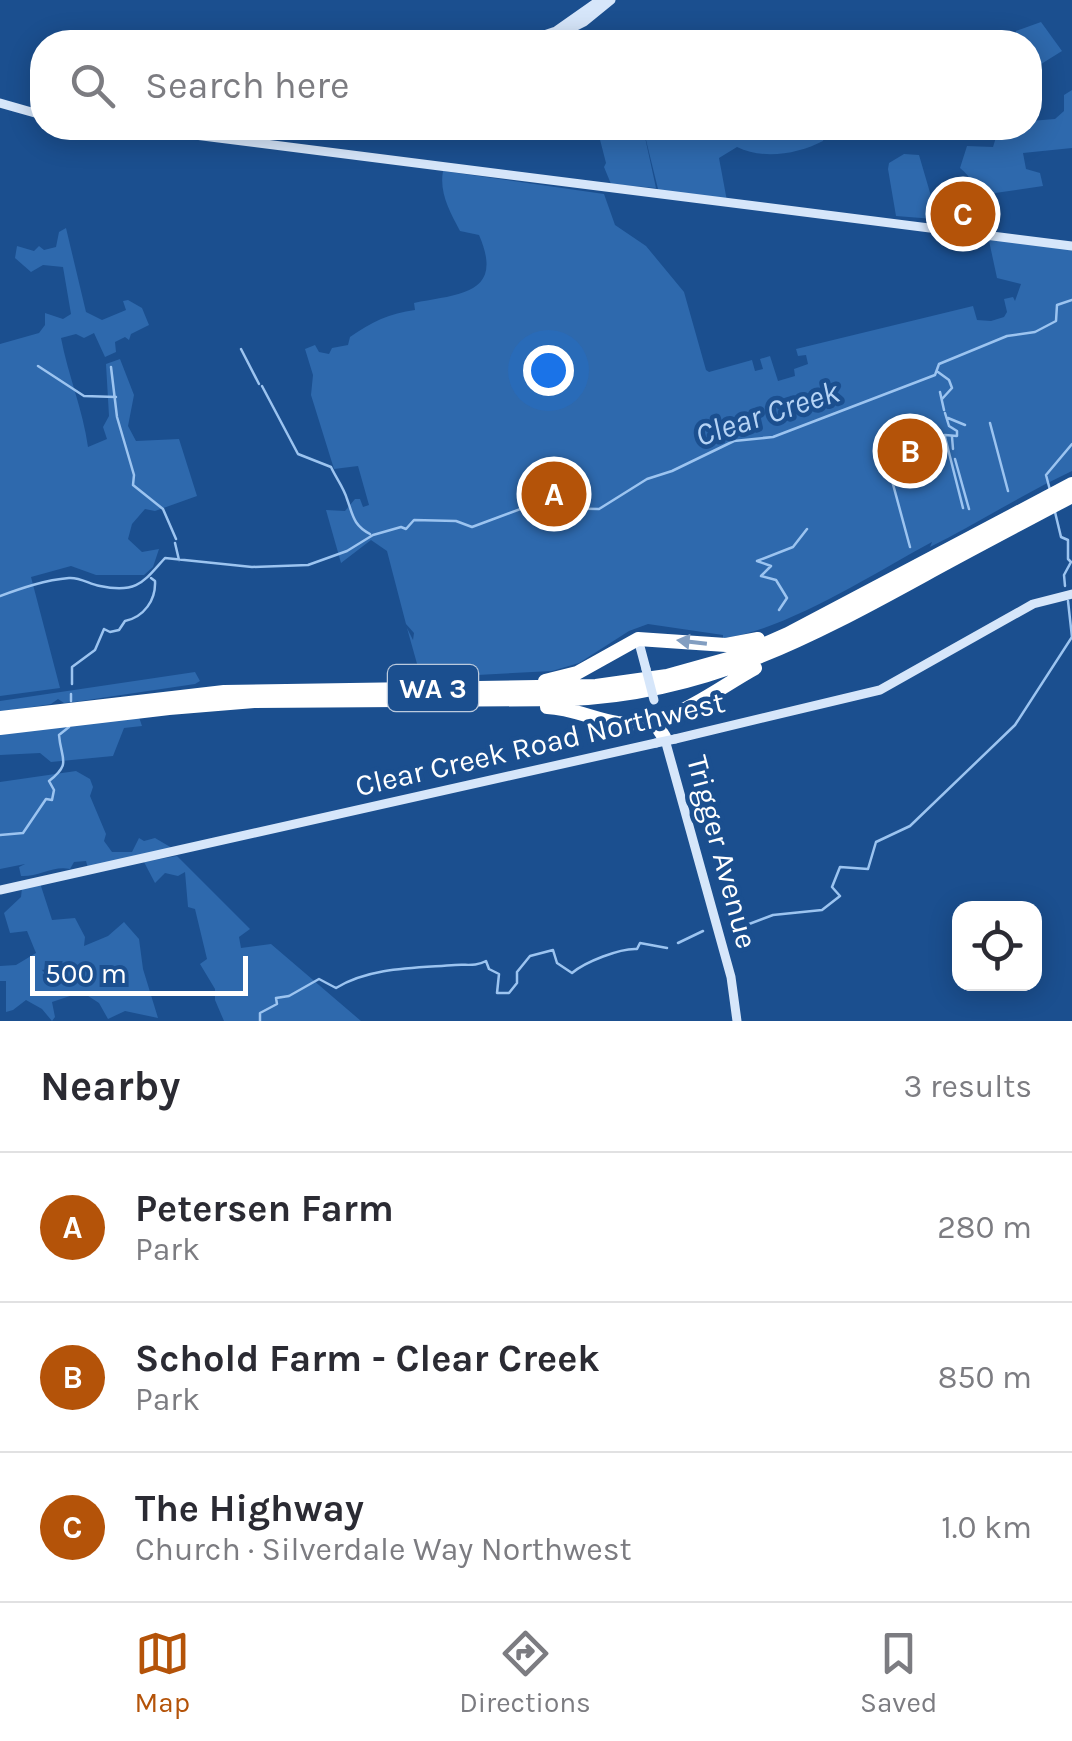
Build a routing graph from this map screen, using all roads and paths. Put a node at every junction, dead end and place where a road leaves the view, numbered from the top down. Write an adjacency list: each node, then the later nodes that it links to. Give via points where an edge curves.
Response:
1 (600, 0): 3 (main road)
2 (611, 0): 4 (main road)
3 (557, 30)
4 (568, 30)
5 (0, 103): 6 (main road)
6 (30, 112)
7 (284, 140): 8 (main road)
8 (1072, 246)
9 (1072, 484): 12 (highway, WA 3)
10 (1072, 496): 13 (highway, WA 3)
11 (1072, 594): 20 (main road, Clear Creek Road Northwest, via 1032,604 880,690)
12 (851, 601): 14 (highway, one-way to 14, via 743,644); 15 (highway, WA 3, via 755,649 656,678 596,686)
13 (871, 604): 16 (highway, WA 3, via 770,654 672,686 586,698); 18 (highway)
14 (638, 639): 15 (highway, via 566,677); 18 (main road, Trigger Avenue, bridge)
15 (424, 688): 17 (highway, WA 3, via 224,692)
16 (452, 699): 18 (highway, via 558,708 608,721); 19 (highway, WA 3, via 254,702)
17 (0, 718)
18 (660, 720): 20 (highway)
19 (0, 728)
20 (665, 740): 21 (main road, Clear Creek Road Northwest); 22 (main road, Trigger Avenue, via 731,977)
21 (0, 890)
22 (737, 1021)

